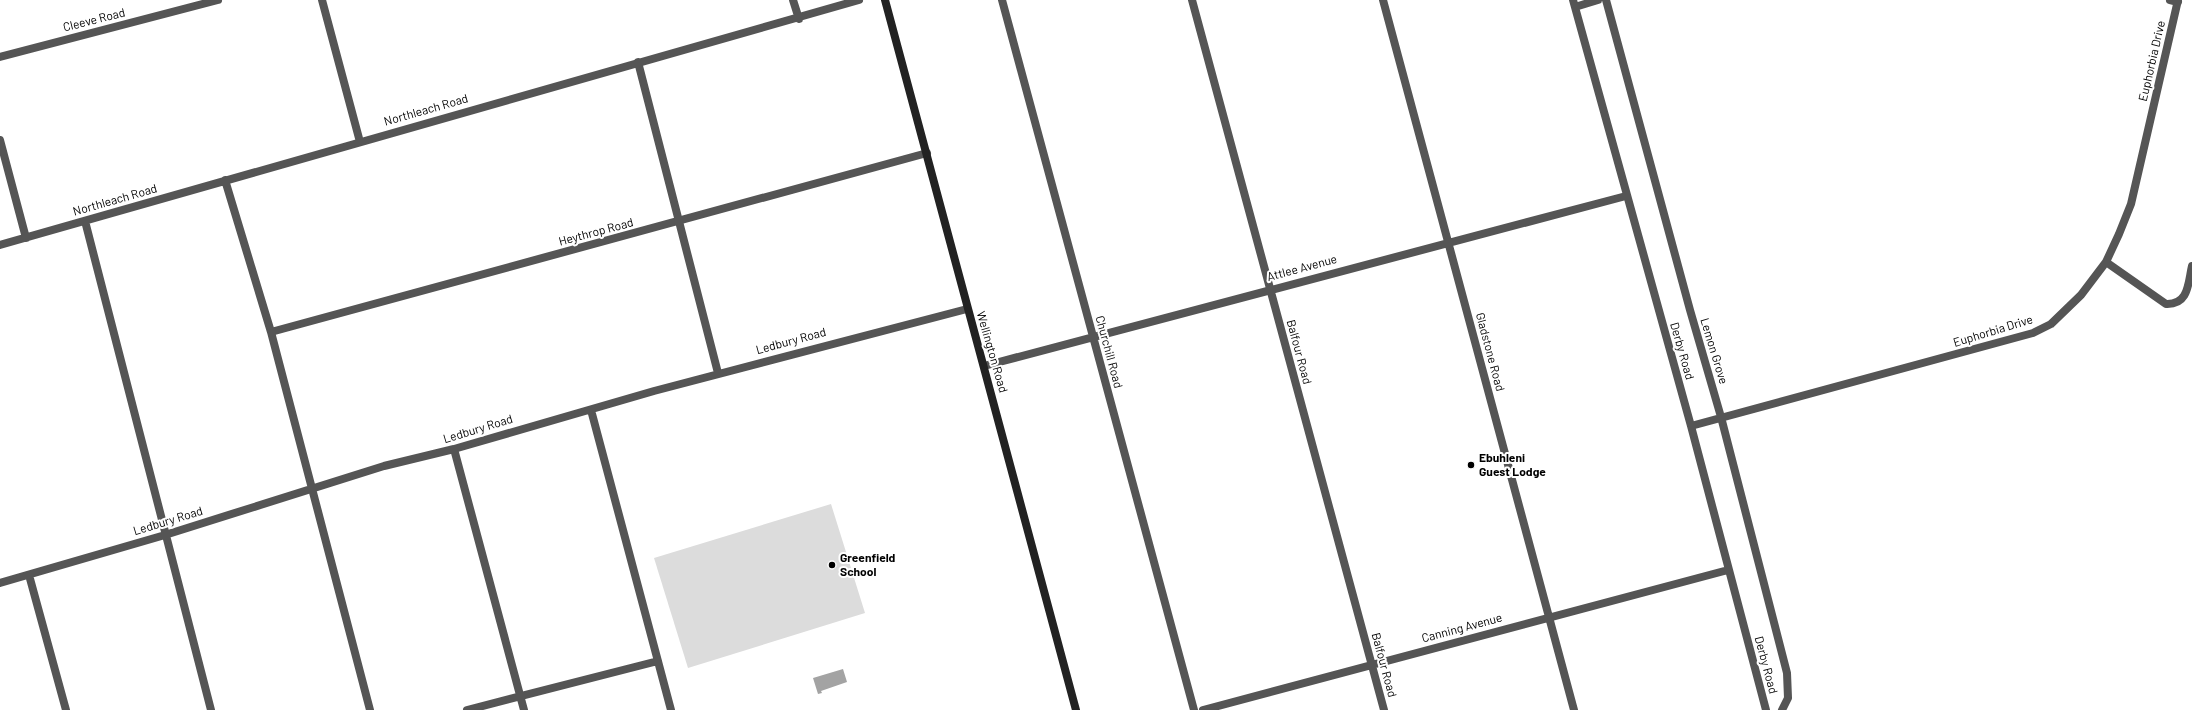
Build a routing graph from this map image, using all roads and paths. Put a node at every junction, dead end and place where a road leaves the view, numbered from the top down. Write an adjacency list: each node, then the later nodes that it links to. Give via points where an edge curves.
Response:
1 (218, 0): 14 (street, Cleeve Road)
2 (322, 0): 17 (street)
3 (793, 0): 13 (street)
4 (859, 0): 13 (street, Northleach Road)
5 (885, 0): 18 (main road, Wellington Road)
6 (1002, 0): 31 (street, Churchill Road)
7 (1192, 0): 28 (street, Balfour Road)
8 (1383, 0): 24 (street, Gladstone Road)
9 (1598, 0): 12 (street)
10 (1606, 0): 35 (street, Lemon Grove)
11 (2175, 1): 26 (street, Euphorbia Drive, via 2131,204)
12 (1574, 4): 20 (street, Derby Road)
13 (799, 18): 15 (street, Northleach Road)
14 (0, 57)
15 (638, 62): 17 (street, Northleach Road); 22 (street)
16 (0, 140): 23 (street)
17 (360, 142): 19 (street, Northleach Road)
18 (928, 154): 22 (street, Heythrop Road); 29 (main road, Wellington Road)
19 (225, 180): 21 (street, Northleach Road); 30 (street)
20 (1626, 196): 24 (street, Attlee Avenue); 36 (street, Derby Road)
21 (85, 221): 23 (street, Northleach Road); 39 (street)
22 (679, 222): 30 (street, Heythrop Road); 33 (street)
23 (26, 238): 25 (street, Northleach Road)
24 (1448, 242): 28 (street, Attlee Avenue); 43 (street, Gladstone Road)
25 (0, 245)
26 (2106, 262): 27 (street, via 2166,304 2173,304 2185,296); 35 (street, Euphorbia Drive, via 2067,310 2051,324 2033,333)
27 (2192, 266)
28 (1270, 289): 31 (street, Attlee Avenue); 45 (street, Balfour Road)
29 (967, 309): 32 (main road, Wellington Road); 33 (street, Ledbury Road)
30 (271, 332): 38 (street)
31 (1092, 336): 32 (street, Attlee Avenue); 54 (street, Churchill Road)
32 (984, 366): 53 (main road, Wellington Road)
33 (718, 373): 34 (street, Ledbury Road)
34 (591, 410): 37 (street, Ledbury Road); 44 (street)
35 (1721, 417): 36 (street, Euphorbia Drive); 59 (street, Lemon Grove, via 1787,674 1788,698)
36 (1690, 426): 40 (street, Derby Road)
37 (454, 449): 38 (street, Ledbury Road, via 384,466); 46 (street)
38 (311, 488): 39 (street, Ledbury Road); 49 (street)
39 (165, 535): 41 (street, Ledbury Road); 48 (street)
40 (1728, 570): 43 (street, Canning Avenue); 58 (street, Derby Road)
41 (29, 575): 42 (street, Ledbury Road); 47 (street)
42 (0, 583)
43 (1550, 617): 45 (street, Canning Avenue); 57 (street, Gladstone Road)
44 (658, 661): 46 (street); 52 (street)
45 (1372, 665): 55 (street, Canning Avenue); 56 (street, Balfour Road)
46 (520, 696): 50 (street); 51 (street)
47 (66, 710)
48 (211, 710)
49 (370, 710)
50 (467, 710)
51 (524, 710)
52 (670, 710)
53 (1076, 710)
54 (1194, 710)
55 (1203, 710)
56 (1384, 710)
57 (1574, 710)
58 (1766, 710)
59 (1782, 710)

